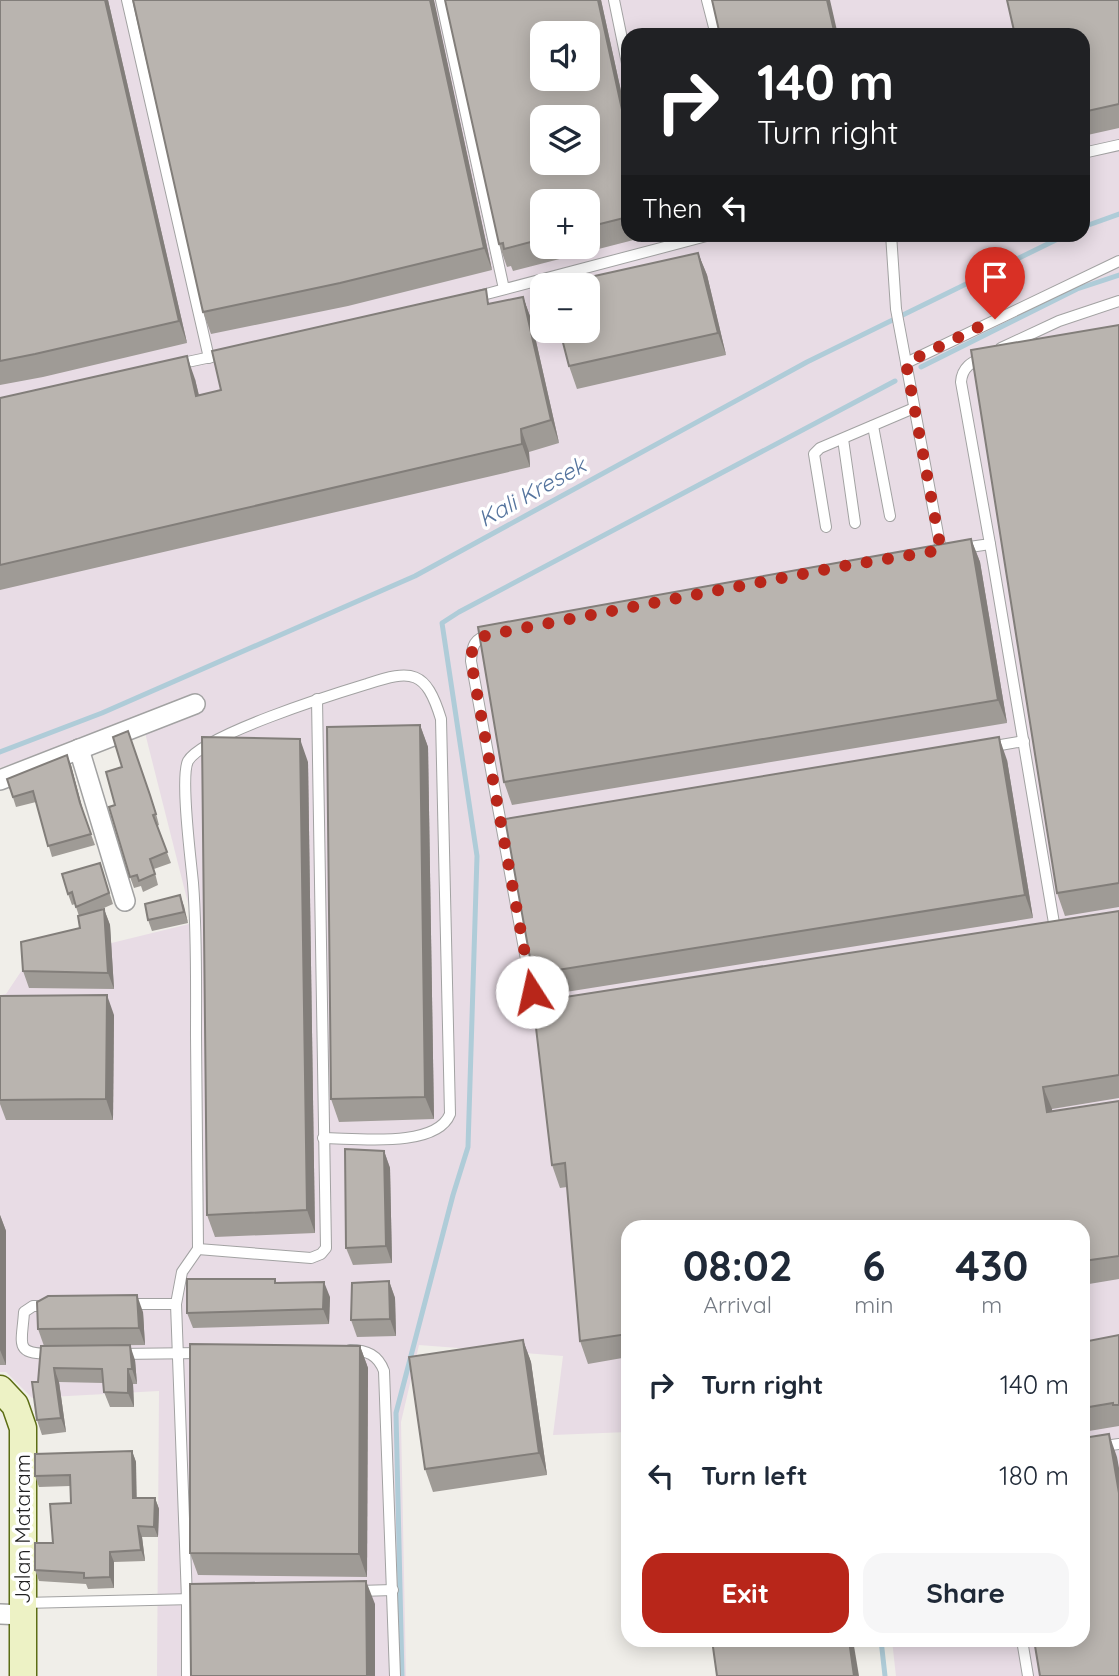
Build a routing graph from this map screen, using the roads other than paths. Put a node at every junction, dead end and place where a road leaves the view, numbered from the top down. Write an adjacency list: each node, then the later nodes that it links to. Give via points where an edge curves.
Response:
1 (127, 0): 18 (lane)
2 (441, 0): 14 (lane)
3 (614, 0): 6 (lane)
4 (707, 0): 5 (lane)
5 (714, 28)
6 (621, 34)
7 (1119, 145): 8 (lane)
8 (1090, 151)
9 (665, 242): 12 (lane)
10 (685, 242): 12 (lane)
11 (892, 242): 19 (lane)
12 (666, 247): 14 (lane)
13 (1119, 261): 19 (lane)
14 (504, 289): 15 (lane)
15 (467, 299)
16 (1119, 301): 27 (lane, via 1059,321 970,363 962,373)
17 (235, 352): 18 (lane)
18 (209, 358): 20 (lane)
19 (906, 363): 21 (lane)
20 (170, 366)
21 (914, 408): 22 (lane); 27 (lane, via 936,551)
22 (873, 426): 23 (lane); 24 (lane)
23 (844, 439): 25 (lane); 26 (lane, via 814,454)
24 (890, 516)
25 (855, 523)
26 (826, 527)
27 (990, 544): 31 (lane)
28 (495, 634): 36 (lane, via 476,640 471,661)
29 (317, 699): 42 (lane); 42 (lane, via 396,674 412,675 435,699 441,719 450,1114 447,1122 426,1135); 43 (lane, via 226,735 187,763 196,920)
30 (195, 704): 33 (street)
31 (1024, 741): 32 (lane); 39 (lane)
32 (982, 748)
33 (79, 749): 34 (street); 37 (street)
34 (0, 780)
35 (514, 819): 36 (lane)
36 (501, 821): 41 (lane, via 532,992 537,1001)
37 (125, 901)
38 (1068, 927): 39 (lane)
39 (1055, 929): 40 (lane)
40 (1042, 931)
41 (564, 1001)
42 (323, 1138): 43 (lane, via 327,1240 321,1254 311,1258)
43 (198, 1249): 45 (lane, via 182,1272)
44 (124, 1304): 45 (lane)
45 (176, 1304): 51 (lane)
46 (59, 1305): 49 (lane, via 27,1308 22,1345 30,1354)
47 (344, 1350): 55 (lane, via 367,1352 384,1370)
48 (220, 1353): 51 (lane)
49 (57, 1354)
50 (111, 1354): 51 (lane)
51 (179, 1354): 58 (lane)
52 (0, 1390): 59 (main road, Jalan Mataram, via 15,1405 23,1428)
53 (1119, 1444): 54 (lane)
54 (1090, 1448)
55 (393, 1590): 56 (lane); 63 (lane)
56 (352, 1592)
57 (201, 1598): 58 (lane)
58 (187, 1599): 59 (lane); 62 (lane)
59 (15, 1611): 61 (main road, Jalan Mataram)
60 (1023, 1647): 64 (lane)
61 (23, 1676)
62 (187, 1676)
63 (395, 1676)
64 (1028, 1676)

